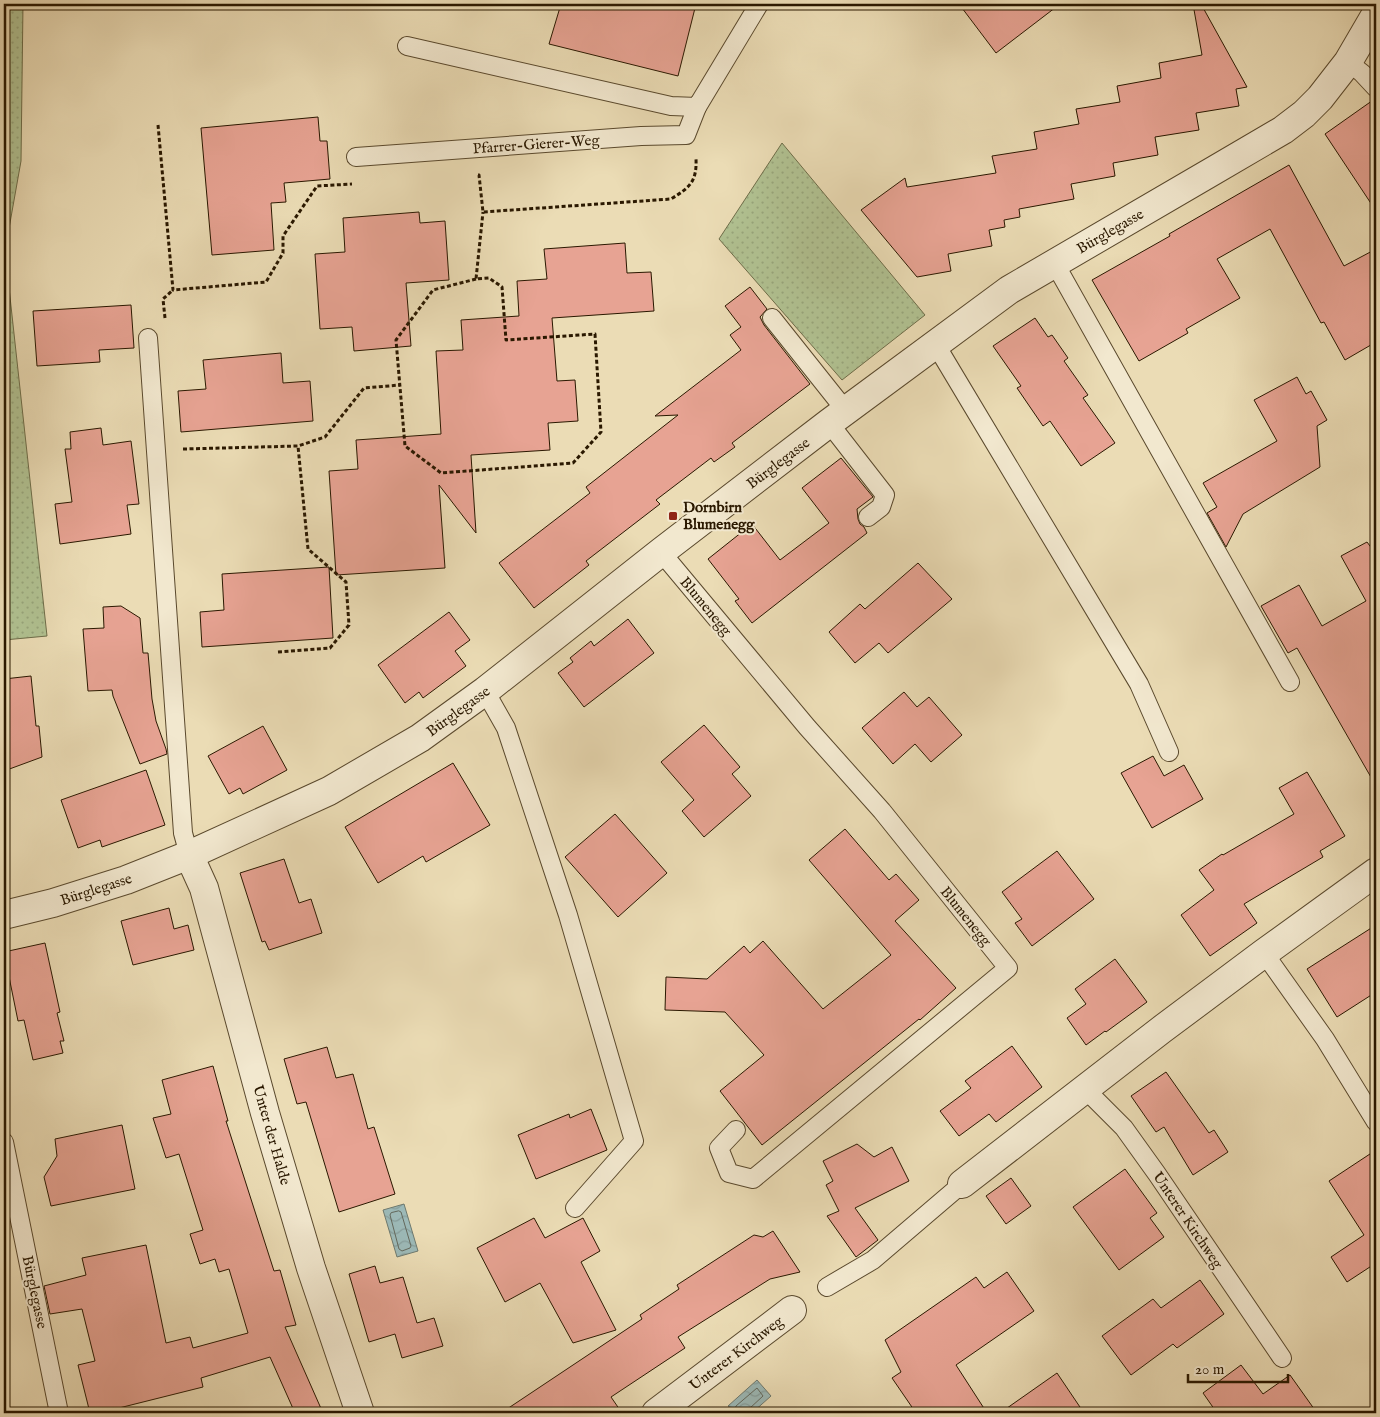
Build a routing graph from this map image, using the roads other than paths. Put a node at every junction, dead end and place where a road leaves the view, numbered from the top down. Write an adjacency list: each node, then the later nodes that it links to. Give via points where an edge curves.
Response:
1 (759, 4): 6 (lane)
2 (1376, 14): 4 (street, Bürglegasse)
3 (407, 46): 6 (lane, via 670,106)
4 (1348, 62): 5 (lane); 8 (street, Bürglegasse, via 1320,98 1283,130)
5 (1376, 88)
6 (697, 107): 7 (lane, Pfarrer-Gierer-Weg, via 686,135)
7 (356, 157)
8 (1054, 262): 11 (street, Bürglegasse, via 1009,290); 15 (lane)
9 (772, 318): 12 (lane)
10 (148, 338): 18 (lane, via 182,833)
11 (936, 344): 12 (street, Bürglegasse); 17 (lane, via 1139,684)
12 (838, 417): 13 (lane, via 885,495 881,507); 14 (street, Bürglegasse)
13 (868, 517)
14 (661, 552): 16 (street, Bürglegasse); 24 (lane, Blumenegg, via 807,727 882,811 1008,968 753,1179 729,1173 719,1148)
15 (1290, 682)
16 (485, 691): 18 (street, Bürglegasse, via 420,738 329,791); 27 (lane, via 506,728 565,905 634,1141)
17 (1169, 752)
18 (189, 855): 20 (street, Bürglegasse, via 126,880); 32 (street, Unter der Halde, via 204,888 310,1268)
19 (1376, 872): 21 (street)
20 (4, 916)
21 (1264, 953): 22 (street); 23 (lane, via 1324,1039)
22 (1085, 1089): 26 (street); 30 (lane, Unterer Kirchweg, via 1130,1136)
23 (1376, 1122)
24 (736, 1130)
25 (4, 1142): 31 (lane, Bürglegasse)
26 (962, 1184): 28 (lane, via 873,1260)
27 (575, 1208)
28 (828, 1287)
29 (792, 1310): 33 (street, Unterer Kirchweg)
30 (1282, 1358)
31 (59, 1413)
32 (360, 1413)
33 (656, 1413)

